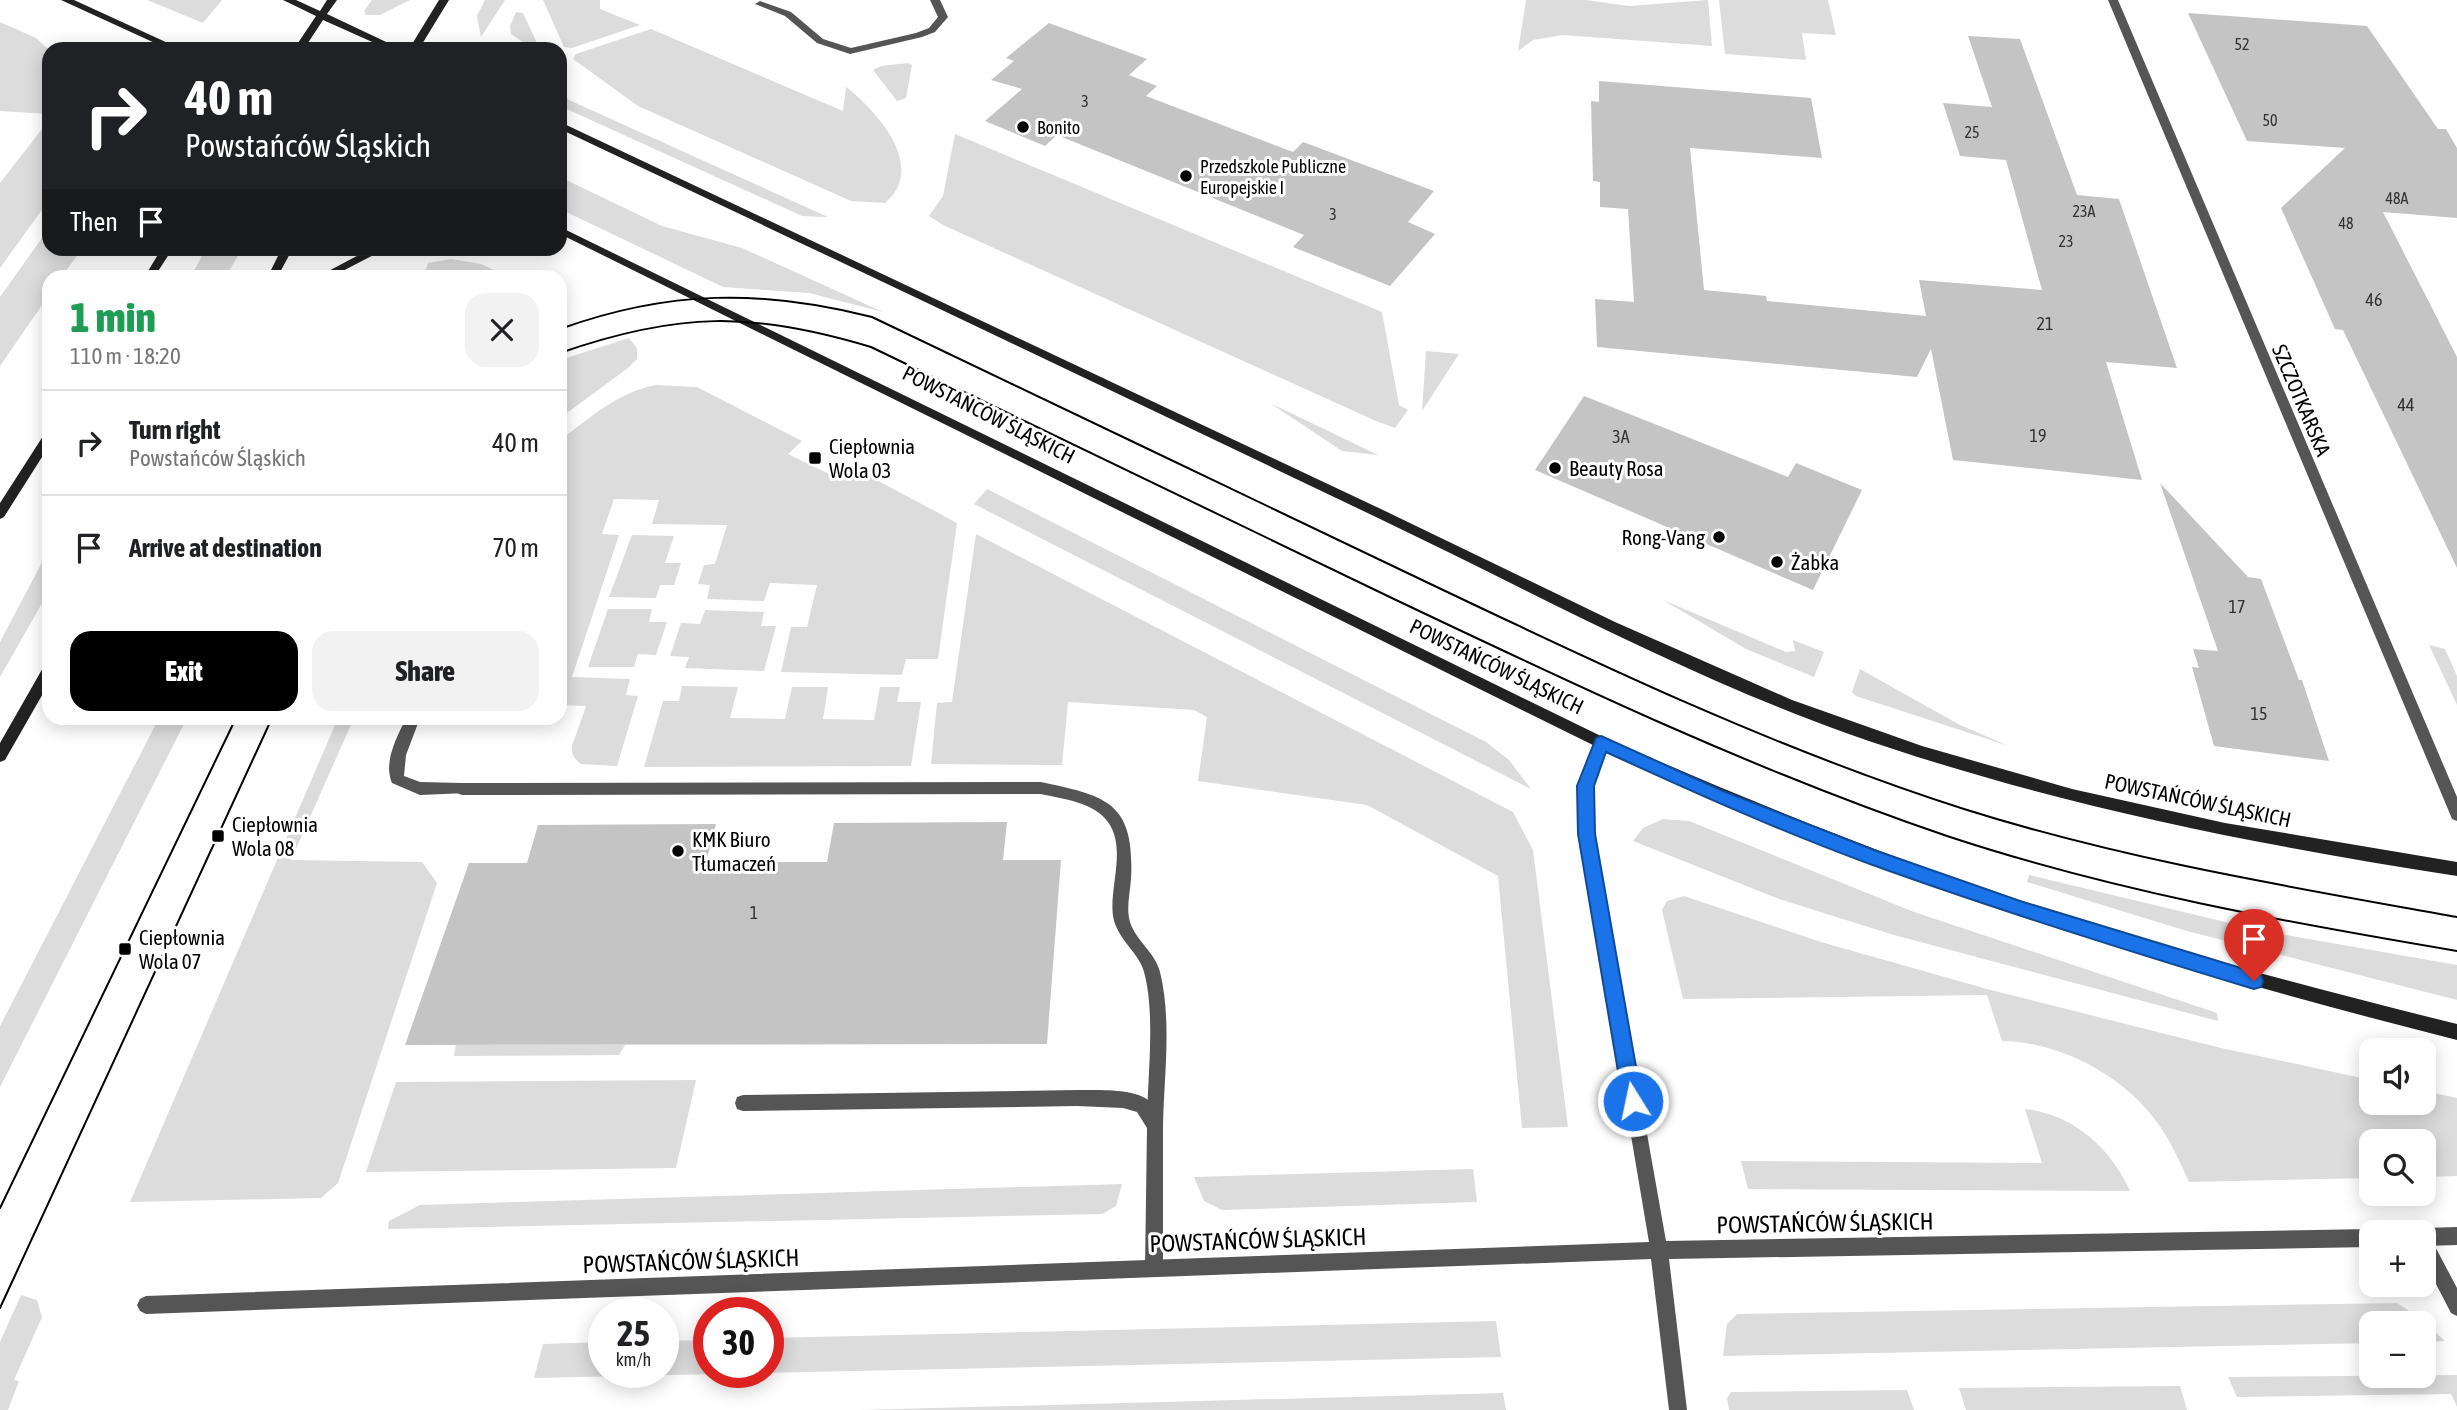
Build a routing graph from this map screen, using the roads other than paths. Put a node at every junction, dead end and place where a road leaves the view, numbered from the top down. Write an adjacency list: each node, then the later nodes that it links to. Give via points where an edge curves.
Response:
1 (66, 0): 9 (main road)
2 (288, 0): 8 (main road)
3 (332, 0): 8 (main road)
4 (444, 0): 12 (main road)
5 (935, 0): 7 (street, via 943,18 932,30 850,51 820,41 788,14)
6 (2113, 0): 23 (street, SZCZOTKARSKA)
7 (760, 4)
8 (321, 15): 10 (main road); 11 (main road)
9 (160, 42)
10 (304, 42)
11 (381, 42)
12 (418, 42)
13 (567, 128): 24 (main road, POWSTAŃCÓW ŚLĄSKICH, via 1690,664 1828,720 2055,793 2316,849)
14 (567, 233): 21 (main road, POWSTAŃCÓW ŚLĄSKICH)
15 (366, 256): 16 (main road)
16 (337, 270)
17 (42, 447): 18 (main road)
18 (0, 514)
19 (42, 682): 22 (main road)
20 (410, 725): 27 (street, via 395,767 397,779 407,787 1041,788 1094,799 1121,828 1125,847 1121,918 1127,939 1151,968)
21 (1601, 743): 25 (main road, POWSTAŃCÓW ŚLĄSKICH, via 1804,831 2020,909 2254,981); 31 (street, via 1586,786 1587,834)
22 (0, 756)
23 (2457, 814)
24 (2457, 869)
25 (2457, 1032)
26 (743, 1103): 27 (street, via 1123,1100 1142,1105)
27 (1155, 1126): 33 (street)
28 (2457, 1236): 29 (street)
29 (2436, 1237)
30 (2359, 1238): 31 (street, POWSTAŃCÓW ŚLĄSKICH)
31 (1659, 1250): 33 (street, POWSTAŃCÓW ŚLĄSKICH); 36 (street)
32 (2436, 1266): 35 (street)
33 (1154, 1268): 34 (street, POWSTAŃCÓW ŚLĄSKICH)
34 (146, 1305)
35 (2457, 1307)
36 (1678, 1410)

